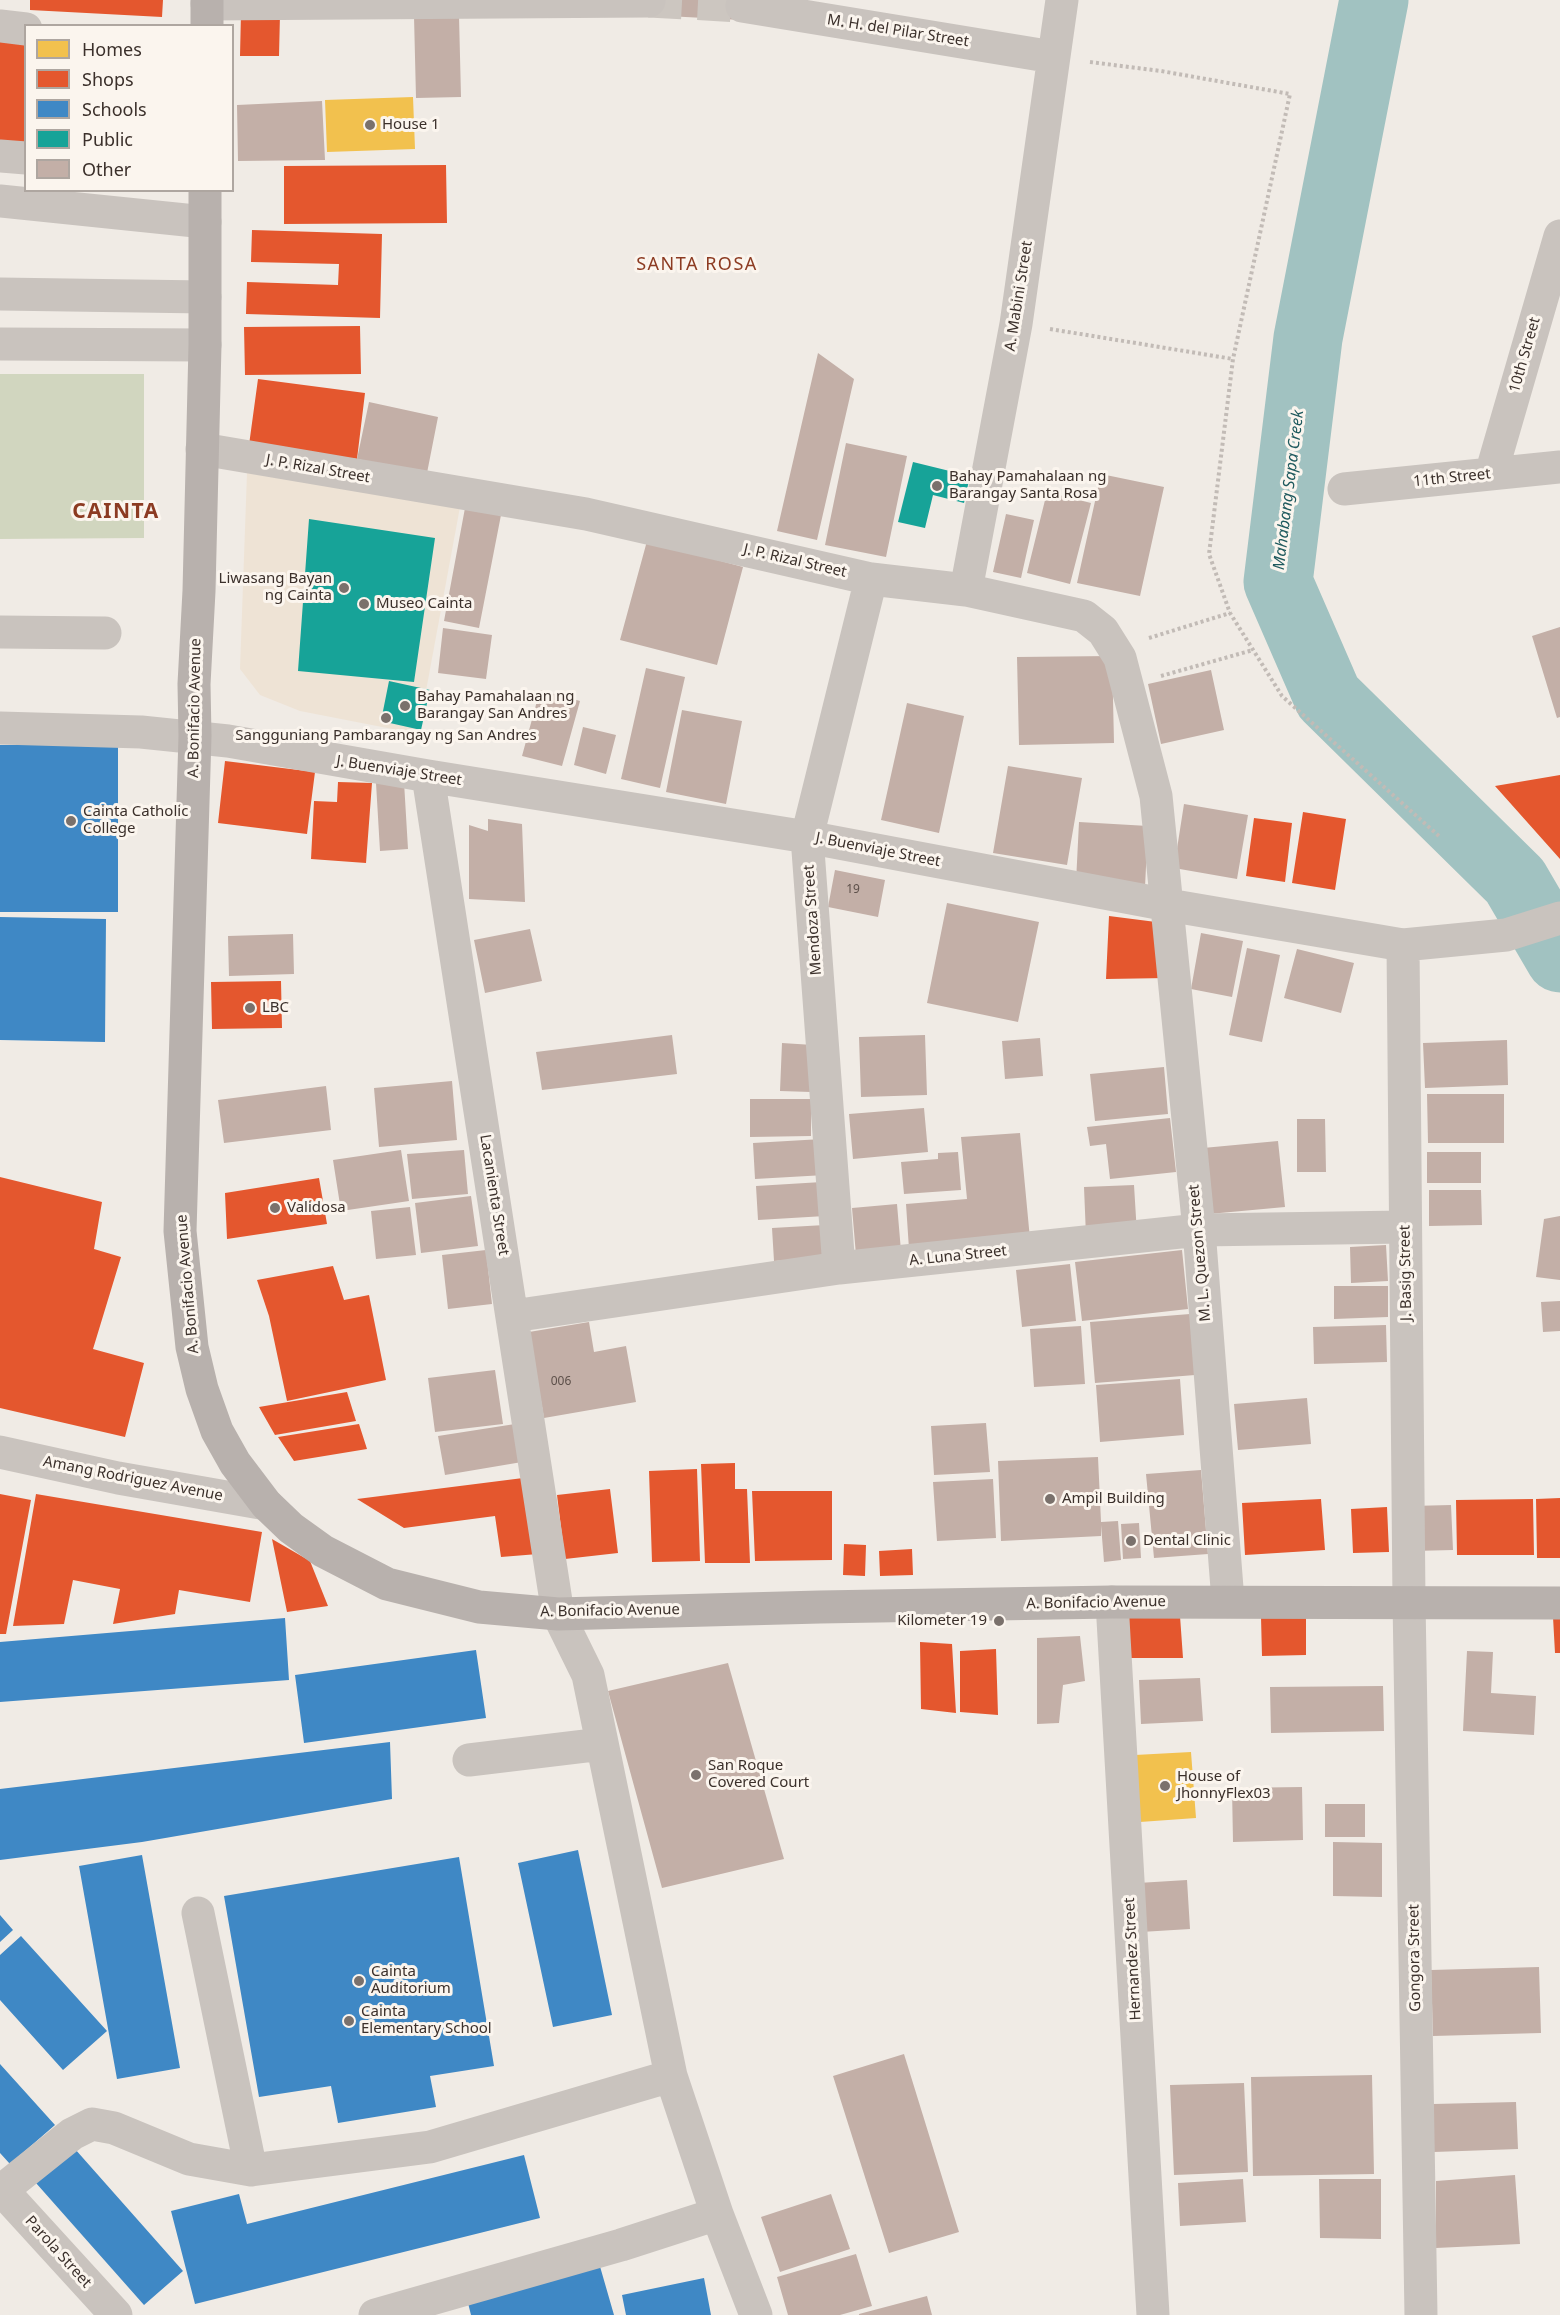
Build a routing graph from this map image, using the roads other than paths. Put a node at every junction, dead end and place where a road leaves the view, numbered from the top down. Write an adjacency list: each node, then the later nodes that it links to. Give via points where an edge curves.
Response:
1 (1062, 0): 7 (street, A. Mabini Street)
2 (649, 1): 4 (street)
3 (742, 6): 7 (street, M. H. del Pilar Street)
4 (207, 10)
5 (0, 26): 6 (street)
6 (24, 29)
7 (1053, 57): 22 (street, A. Mabini Street, via 1016,324)
8 (0, 156): 9 (street)
9 (24, 158)
10 (0, 201): 11 (street)
11 (205, 206): 14 (main road, A. Bonifacio Avenue)
12 (1560, 236): 19 (street, 10th Street)
13 (0, 294): 14 (street)
14 (205, 297): 16 (main road, A. Bonifacio Avenue)
15 (0, 344): 16 (street)
16 (205, 345): 17 (main road, A. Bonifacio Avenue)
17 (202, 449): 21 (street, J. P. Rizal Street, via 586,514); 26 (main road, A. Bonifacio Avenue)
18 (1560, 467): 19 (street, 11th Street)
19 (1491, 474): 20 (street, 11th Street)
20 (1344, 489)
21 (871, 579): 22 (street, J. P. Rizal Street); 28 (street, Mendoza Street)
22 (966, 590): 29 (street, J. P. Rizal Street, via 1084,616 1103,631 1114,648 1128,686 1156,796)
23 (0, 633): 24 (street)
24 (105, 633)
25 (0, 728): 26 (street, J. Buenviaje Street)
26 (195, 736): 27 (street, J. Buenviaje Street); 37 (main road, A. Bonifacio Avenue, via 181,1243 192,1347 202,1389 217,1431)
27 (428, 776): 28 (street, J. Buenviaje Street); 35 (street, Lacanienta Street)
28 (807, 837): 29 (street, J. Buenviaje Street); 34 (street, Mendoza Street)
29 (1168, 905): 31 (street, J. Buenviaje Street); 33 (street, M. L. Quezon Street)
30 (1560, 918): 31 (street, J. Buenviaje Street, via 1506,935)
31 (1403, 945): 32 (street, J. Basig Street)
32 (1405, 1227): 33 (street, A. Luna Street); 39 (street, J. Basig Street)
33 (1199, 1230): 34 (street, A. Luna Street); 38 (street, M. L. Quezon Street)
34 (839, 1268): 35 (street, A. Luna Street)
35 (513, 1316): 42 (street, Lacanienta Street)
36 (0, 1452): 37 (street, Amang Rodriguez Avenue)
37 (266, 1504): 42 (main road, A. Bonifacio Avenue, via 323,1551 387,1584 479,1607)
38 (1228, 1601): 39 (main road, A. Bonifacio Avenue); 40 (main road, A. Bonifacio Avenue)
39 (1409, 1601): 41 (main road, A. Bonifacio Avenue); 54 (street, Gongora Street)
40 (1112, 1602): 42 (main road, A. Bonifacio Avenue); 53 (street, Hernandez Street)
41 (1560, 1603)
42 (558, 1614): 43 (street, Lacanienta Street, via 588,1675)
43 (602, 1744): 44 (street); 46 (street, Lacanienta Street)
44 (469, 1760)
45 (198, 1913): 47 (street)
46 (671, 2076): 47 (street, via 430,2147); 49 (street, Lacanienta Street)
47 (252, 2170): 48 (street, via 189,2159 114,2128 92,2124 72,2134)
48 (1, 2189): 50 (street, Parola Street)
49 (717, 2214): 51 (street); 52 (street, Lacanienta Street)
50 (116, 2315)
51 (375, 2315)
52 (756, 2315)
53 (1153, 2315)
54 (1421, 2315)

